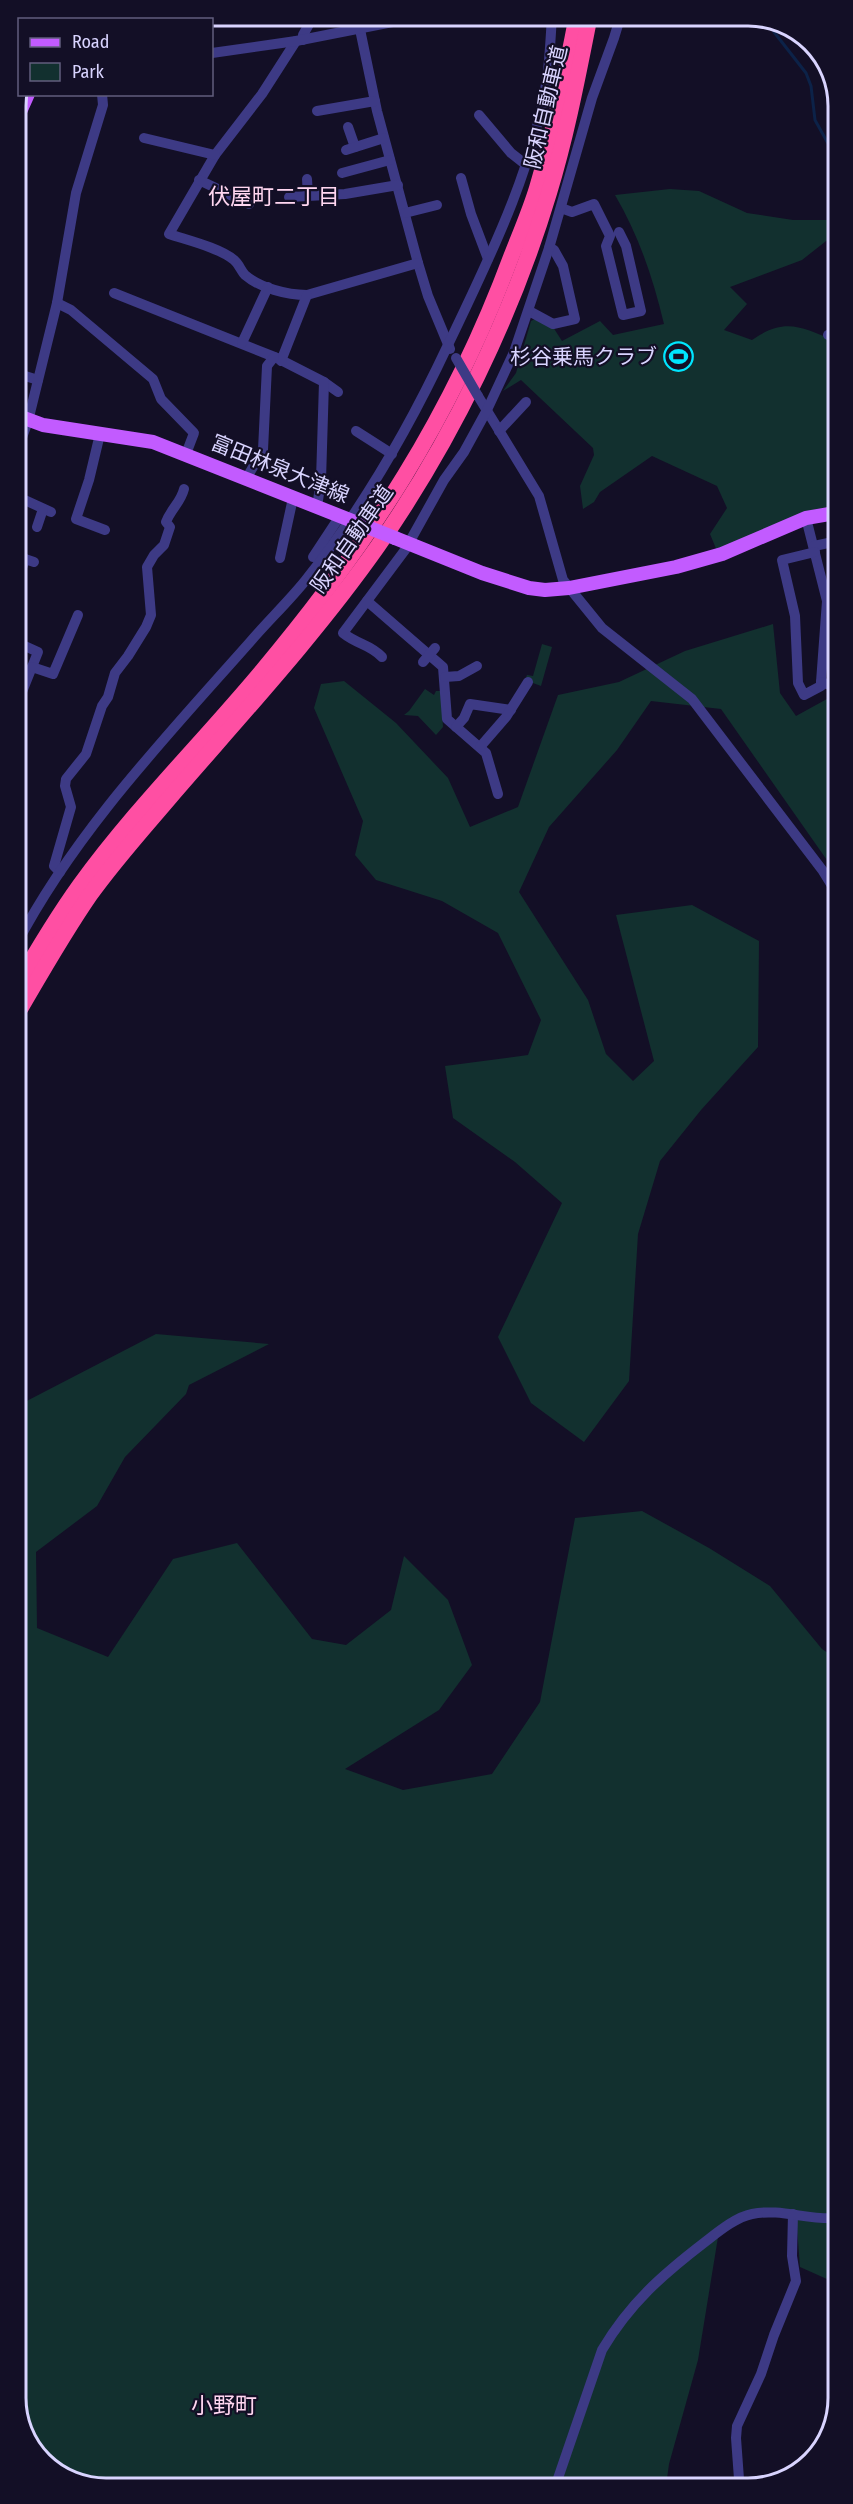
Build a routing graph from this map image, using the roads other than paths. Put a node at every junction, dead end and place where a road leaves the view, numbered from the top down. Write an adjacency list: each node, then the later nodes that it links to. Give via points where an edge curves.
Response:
1 (308, 26): 8 (street)
2 (371, 26): 7 (street)
3 (551, 26): 19 (street, via 546,83)
4 (576, 26): 90 (highway, 阪和自動車道, via 537,190 489,316 420,454 364,540 318,601 80,885)
5 (588, 26): 91 (highway, 阪和自動車道, via 573,104 549,194 501,324 433,458 329,611 91,895)
6 (618, 26): 29 (street, via 592,98)
7 (361, 28): 8 (street); 11 (street)
8 (299, 41): 9 (street); 17 (street)
9 (213, 53)
10 (102, 96): 38 (street, via 103,105 76,194)
11 (375, 101): 12 (street); 16 (street)
12 (317, 111)
13 (479, 115): 19 (street)
14 (348, 127): 16 (street, via 350,149)
15 (144, 138): 17 (street)
16 (384, 138): 18 (street)
17 (215, 155): 22 (street)
18 (390, 160): 20 (street); 24 (street)
19 (525, 164): 33 (street)
20 (342, 172)
21 (307, 179): 25 (street)
22 (199, 180): 27 (street); 35 (street, via 169,234 221,252 235,260 244,274)
23 (460, 184): 33 (street, via 467,215)
24 (398, 185): 25 (street, via 354,197); 30 (street)
25 (308, 196): 26 (street)
26 (289, 197)
27 (249, 204)
28 (437, 204): 30 (street)
29 (561, 208): 31 (street, via 572,212 594,204); 32 (street)
30 (405, 213): 34 (street)
31 (619, 232): 31 (street, via 606,246 624,315 641,311)
32 (549, 248): 39 (street); 39 (street, via 563,266 575,319 553,324)
33 (488, 259): 41 (street)
34 (418, 263): 37 (street); 41 (street)
35 (268, 287): 37 (street); 40 (street)
36 (114, 293): 40 (street)
37 (307, 295): 42 (street)
38 (57, 303): 44 (street); 54 (street, via 71,310 153,379 161,399 194,433)
39 (529, 311): 49 (street)
40 (242, 343): 42 (street)
41 (448, 345): 49 (street, bridge); 55 (street)
42 (278, 359): 45 (street); 56 (street, via 267,366 263,450)
43 (26, 376): 44 (street)
44 (38, 380): 48 (street)
45 (324, 382): 46 (street); 60 (street)
46 (338, 392)
47 (526, 402): 51 (street)
48 (26, 408)
49 (487, 410): 51 (street); 66 (street)
50 (26, 419): 52 (main road, 富田林泉大津線)
51 (499, 431): 71 (street, via 539,496 561,577)
52 (100, 434): 54 (main road, 富田林泉大津線, via 153,442); 65 (street, via 76,519)
53 (360, 438): 55 (street)
54 (186, 454): 56 (main road, 富田林泉大津線)
55 (392, 454): 63 (street)
56 (246, 479): 58 (main road, 富田林泉大津線)
57 (184, 489): 87 (street, via 181,500 170,510 166,522 171,527 164,545 146,560 151,615 115,673 86,754 66,778 71,807 54,866)
58 (293, 498): 60 (main road, 富田林泉大津線); 70 (street)
59 (26, 501): 64 (street, via 47,510)
60 (317, 507): 63 (main road, 富田林泉大津線)
61 (828, 514): 62 (main road, 富田林泉大津線)
62 (806, 519): 68 (street); 71 (main road, 富田林泉大津線, via 722,554)
63 (350, 520): 66 (main road, 富田林泉大津線, bridge); 69 (street); 87 (street, via 303,583 146,762)
64 (37, 527)
65 (105, 530)
66 (409, 543): 71 (main road, 富田林泉大津線, via 529,588); 72 (street)
67 (828, 544): 68 (street)
68 (814, 549): 81 (street, via 827,601); 81 (street, via 781,555 795,616 798,683 804,695 821,686)
69 (313, 557)
70 (280, 558)
71 (569, 588): 88 (street, via 615,640 692,699)
72 (367, 601): 75 (street, via 343,633 356,644 373,647); 78 (street, via 443,667)
73 (78, 615): 77 (street, via 73,638 53,674)
74 (26, 646): 77 (street, via 38,651)
75 (382, 657)
76 (477, 666): 78 (street, via 459,676)
77 (32, 667): 79 (street)
78 (445, 677): 84 (street, via 447,719)
79 (26, 682)
80 (528, 682): 83 (street)
81 (821, 682): 82 (street)
82 (828, 684)
83 (511, 710): 84 (street, via 470,704); 85 (street)
84 (456, 727): 85 (street)
85 (480, 747): 86 (street, via 486,753)
86 (493, 789)
87 (60, 872): 89 (street)
88 (828, 879)
89 (26, 928)
90 (26, 971)
91 (26, 998)
92 (792, 2214): 93 (street); 94 (street, via 749,2214 719,2231 641,2295 602,2350); 95 (street, via 796,2281 737,2426)
93 (828, 2219)
94 (558, 2478)
95 (739, 2478)

